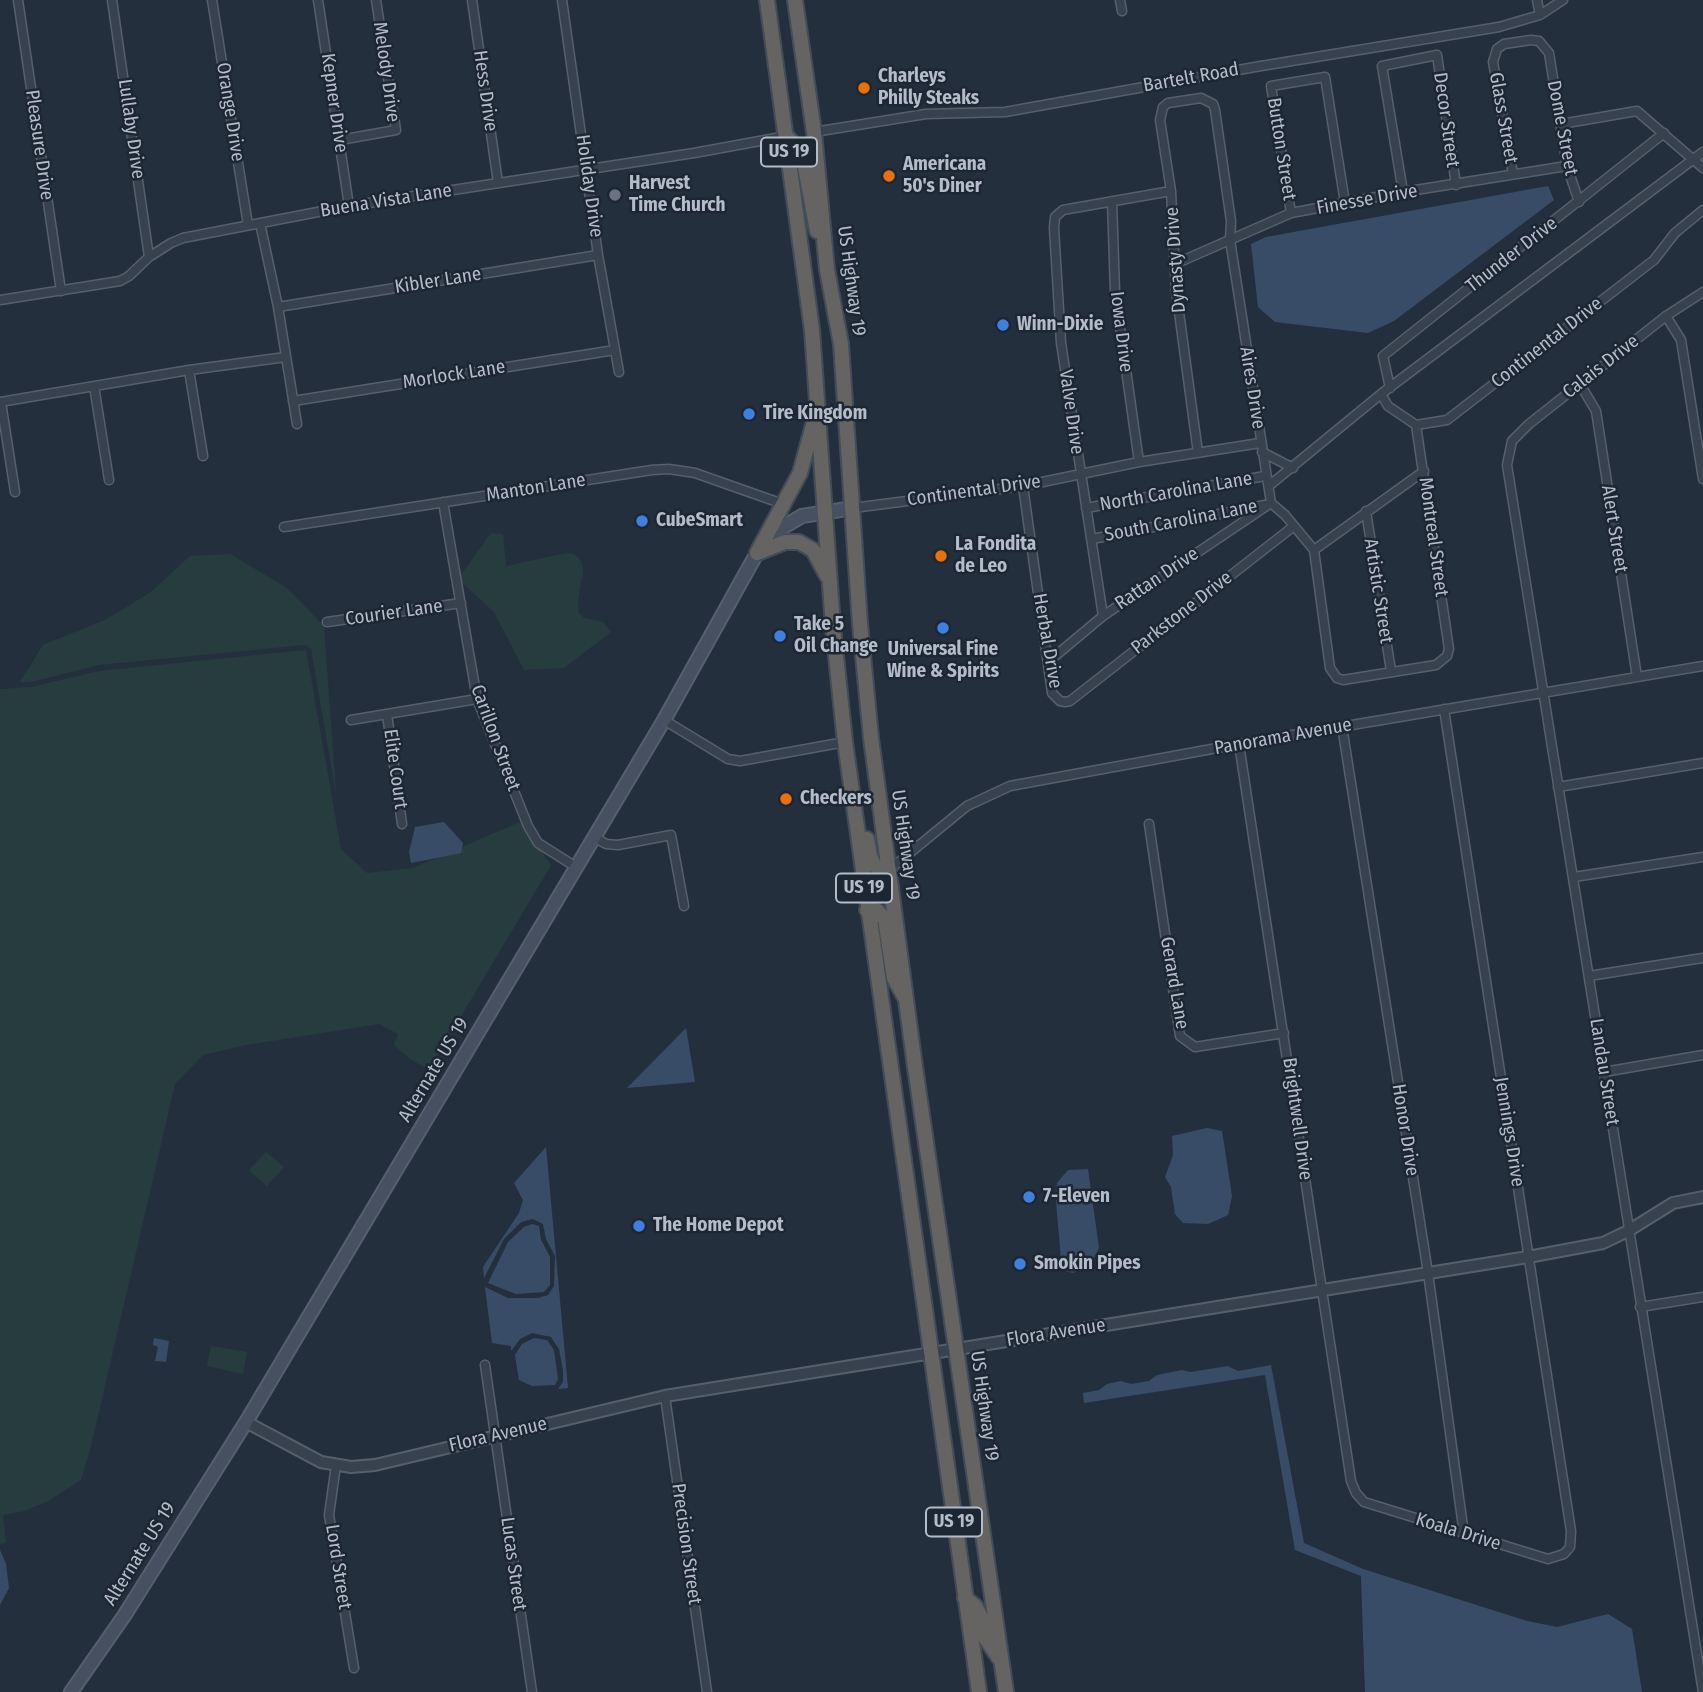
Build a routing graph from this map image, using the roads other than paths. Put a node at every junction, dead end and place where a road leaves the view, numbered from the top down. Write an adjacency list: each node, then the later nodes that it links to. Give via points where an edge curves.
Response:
1 (18, 0): 45 (street, Pleasure Drive)
2 (112, 0): 42 (street, Lullaby Drive)
3 (212, 0): 39 (street, Orange Drive)
4 (318, 0): 21 (street, Kepner Drive)
5 (376, 0): 21 (street, Melody Drive, via 396,130)
6 (472, 0): 28 (street, Hess Drive)
7 (562, 0): 26 (street, Holiday Drive)
8 (767, 0): 20 (highway, US 19)
9 (795, 0): 18 (highway, US Highway 19 / US 19)
10 (1120, 0): 13 (street)
11 (1537, 0): 14 (street)
12 (1563, 0): 14 (street, Bartelt Road)
13 (1122, 12)
14 (1540, 15): 18 (street, Bartelt Road, via 1499,27 1005,112 926,114)
15 (1549, 53): 17 (street, Dome Street); 27 (street, Glass Street, via 1539,41 1504,44 1493,62)
16 (1201, 97): 30 (street, Dynasty Drive, via 1168,103 1160,113); 40 (street, Aires Drive, via 1213,104)
17 (1561, 124): 19 (street, via 1637,111); 24 (street, Dome Street)
18 (814, 132): 44 (highway, US Highway 19 / US 19)
19 (1664, 133): 23 (street); 33 (street, Thunder Drive)
20 (787, 136): 26 (street, Buena Vista Lane); 44 (highway, via 804,162); 60 (highway, US 19)
21 (340, 140): 35 (street, Kepner Drive)
22 (1703, 152): 23 (street)
23 (1692, 160): 25 (street); 56 (street)
24 (1567, 166): 27 (street, Finesse Drive); 33 (street, Dome Street)
25 (1703, 168)
26 (587, 170): 28 (street, Buena Vista Lane); 41 (street, Holiday Drive)
27 (1513, 174): 29 (street, Finesse Drive)
28 (498, 183): 35 (street, Buena Vista Lane)
29 (1456, 185): 31 (street, Finesse Drive); 31 (street, Decor Street, via 1437,55 1382,66)
30 (1171, 191): 32 (street); 43 (street, Dynasty Drive)
31 (1403, 192): 34 (street, Finesse Drive)
32 (1112, 201): 68 (street, Iowa Drive, via 1115,292); 71 (street, Valve Drive, via 1063,210 1055,217 1061,343)
33 (1579, 202): 56 (street, Thunder Drive, via 1383,356)
34 (1345, 203): 37 (street, Finesse Drive); 37 (street, Button Street, via 1325,77 1271,86)
35 (349, 206): 38 (street, Buena Vista Lane)
36 (1703, 210): 62 (street, Continental Drive, via 1675,233 1654,260 1447,420)
37 (1291, 213): 40 (street, Finesse Drive)
38 (260, 223): 39 (street, Buena Vista Lane); 48 (street)
39 (248, 225): 42 (street, Buena Vista Lane, via 183,238)
40 (1230, 240): 43 (street, Finesse Drive); 63 (street, Aires Drive)
41 (598, 255): 48 (street, Kibler Lane); 50 (street, Holiday Drive)
42 (149, 257): 45 (street, Buena Vista Lane, via 120,281)
43 (1175, 264): 65 (street, Dynasty Drive)
44 (827, 270): 81 (highway, US Highway 19 / US 19, via 841,344)
45 (61, 291): 47 (street, Buena Vista Lane)
46 (1703, 292): 49 (street, Calais Drive)
47 (0, 300)
48 (278, 307): 51 (street)
49 (1666, 316): 54 (street, Calais Drive); 73 (street, via 1681,340)
50 (615, 350): 53 (street, Holiday Drive); 58 (street, Morlock Lane)
51 (286, 357): 52 (street); 58 (street)
52 (190, 370): 55 (street); 67 (street)
53 (619, 372)
54 (1580, 384): 64 (street, Calais Drive, via 1529,424 1511,441); 97 (street, Alert Street, via 1596,411)
55 (94, 386): 59 (street); 74 (street)
56 (1390, 388): 57 (street)
57 (1381, 394): 62 (street, via 1388,406); 69 (street)
58 (293, 401): 61 (street)
59 (0, 402): 77 (street)
60 (819, 403): 80 (highway, via 804,462); 84 (highway, US 19)
61 (297, 424)
62 (1416, 425): 70 (street, Montreal Street)
63 (1260, 443): 65 (street, Continental Drive); 66 (street, Aires Drive)
64 (1508, 451): 98 (street, Landau Street)
65 (1198, 453): 68 (street, Continental Drive)
66 (1262, 453): 69 (street); 72 (street, Aires Drive)
67 (203, 456)
68 (1139, 462): 71 (street, Continental Drive)
69 (1293, 468): 75 (street)
70 (1424, 471): 83 (street); 96 (street, Montreal Street, via 1449,649 1436,666)
71 (1080, 474): 76 (street, Continental Drive); 82 (street, Valve Drive)
72 (1265, 476): 75 (street, Aires Drive); 82 (street, North Carolina Lane)
73 (1703, 479)
74 (110, 480)
75 (1270, 485): 79 (street, Aires Drive)
76 (1023, 486): 81 (street, Continental Drive); 94 (street, Herbal Drive)
77 (15, 492)
78 (443, 502): 80 (street, Manton Lane, via 669,469 695,473); 86 (street, Manton Lane); 91 (street, Carillon Street)
79 (1271, 503): 85 (street); 87 (street, South Carolina Lane); 92 (street, Rattan Drive)
80 (783, 504): 89 (highway)
81 (853, 508): 84 (main road, Alternate US 19); 116 (highway, US Highway 19 / US 19, via 865,685)
82 (1086, 508): 87 (street, Valve Drive)
83 (1366, 511): 88 (street); 96 (street, Artistic Street)
84 (827, 512): 89 (main road, Alternate US 19, via 793,520); 90 (highway, US 19)
85 (1294, 526): 88 (street); 100 (street, Parkstone Drive)
86 (284, 527)
87 (1091, 539): 92 (street, Valve Drive)
88 (1314, 550): 96 (street, via 1330,668 1343,680)
89 (757, 553): 90 (highway, via 785,542 806,545 819,559); 105 (main road, Alternate US 19)
90 (831, 585): 101 (highway, US 19)
91 (461, 603): 93 (street, Courier Lane); 99 (street, Carillon Street)
92 (1103, 616): 94 (street, Rattan Drive)
93 (327, 622)
94 (1048, 662): 100 (street, Herbal Drive, via 1052,693 1060,701)
95 (1703, 666): 97 (street, Panorama Avenue)
96 (1391, 671)
97 (1637, 677): 98 (street, Panorama Avenue)
98 (1542, 692): 102 (street, Panorama Avenue); 110 (street, Landau Street)
99 (477, 699): 103 (street); 115 (street, Carillon Street, via 538,843)
100 (1070, 701)
101 (841, 706): 107 (highway, US 19); 116 (highway, via 856,757 870,856 880,869)
102 (1444, 709): 106 (street, Panorama Avenue); 128 (street, Jennings Drive)
103 (387, 714): 104 (street); 111 (street, Elite Court)
104 (351, 720)
105 (664, 720): 107 (street, via 728,759 740,761); 113 (main road, Alternate US 19)
106 (1342, 726): 108 (street, Panorama Avenue); 129 (street, Honor Drive)
107 (845, 742): 119 (highway, US 19)
108 (1239, 744): 116 (street, Panorama Avenue, via 1027,781 992,792 967,806); 123 (street, Brightwell Drive)
109 (1703, 763): 110 (street)
110 (1558, 787): 117 (street, Landau Street)
111 (402, 824)
112 (1149, 824): 123 (street, Gerard Lane, via 1181,1036 1195,1047)
113 (594, 837): 115 (main road, Alternate US 19); 118 (street, via 618,845 671,835)
114 (1703, 857): 117 (street)
115 (576, 867): 137 (main road, Alternate US 19)
116 (889, 870): 122 (highway, US Highway 19 / US 19)
117 (1574, 877): 121 (street, Landau Street)
118 (684, 906)
119 (867, 910): 122 (highway, via 876,910 885,919 894,978); 134 (highway, US 19)
120 (1703, 958): 121 (street)
121 (1589, 976): 125 (street, Landau Street)
122 (908, 1003): 133 (highway, US Highway 19 / US 19)
123 (1284, 1033): 130 (street, Brightwell Drive)
124 (1703, 1055): 125 (street)
125 (1604, 1072): 127 (street, Landau Street)
126 (1703, 1197): 127 (street, Flora Avenue, via 1673,1203)
127 (1628, 1231): 128 (street, Flora Avenue, via 1603,1243); 132 (street, Landau Street)
128 (1528, 1257): 129 (street, Flora Avenue); 142 (street, Jennings Drive, via 1571,1531 1570,1547)
129 (1428, 1273): 130 (street, Flora Avenue); 141 (street, Honor Drive)
130 (1321, 1291): 133 (street, Flora Avenue); 140 (street, Brightwell Drive)
131 (1703, 1297): 132 (street)
132 (1640, 1307): 151 (street, Landau Street)
133 (956, 1349): 134 (street, Flora Avenue); 144 (highway, US Highway 19 / US 19)
134 (929, 1352): 136 (street, Flora Avenue); 143 (highway, US 19)
135 (485, 1364): 138 (street, Lucas Street)
136 (665, 1396): 138 (street, Flora Avenue); 148 (street, Precision Street)
137 (246, 1422): 139 (street, Flora Avenue, via 321,1462); 146 (main road, Alternate US 19)
138 (494, 1435): 139 (street, Flora Avenue, via 375,1465); 147 (street, Lucas Street)
139 (336, 1465): 145 (street, Lord Street, via 329,1515)
140 (1356, 1493): 141 (street, Koala Drive, via 1364,1502)
141 (1464, 1534): 142 (street, Koala Drive, via 1548,1559)
142 (1564, 1554)
143 (965, 1598): 144 (highway, via 975,1606 985,1637); 149 (highway, US 19)
144 (1002, 1662): 150 (highway, US Highway 19 / US 19)
145 (354, 1668)
146 (71, 1692)
147 (532, 1692)
148 (707, 1692)
149 (979, 1692)
150 (1006, 1692)
151 (1703, 1692)

